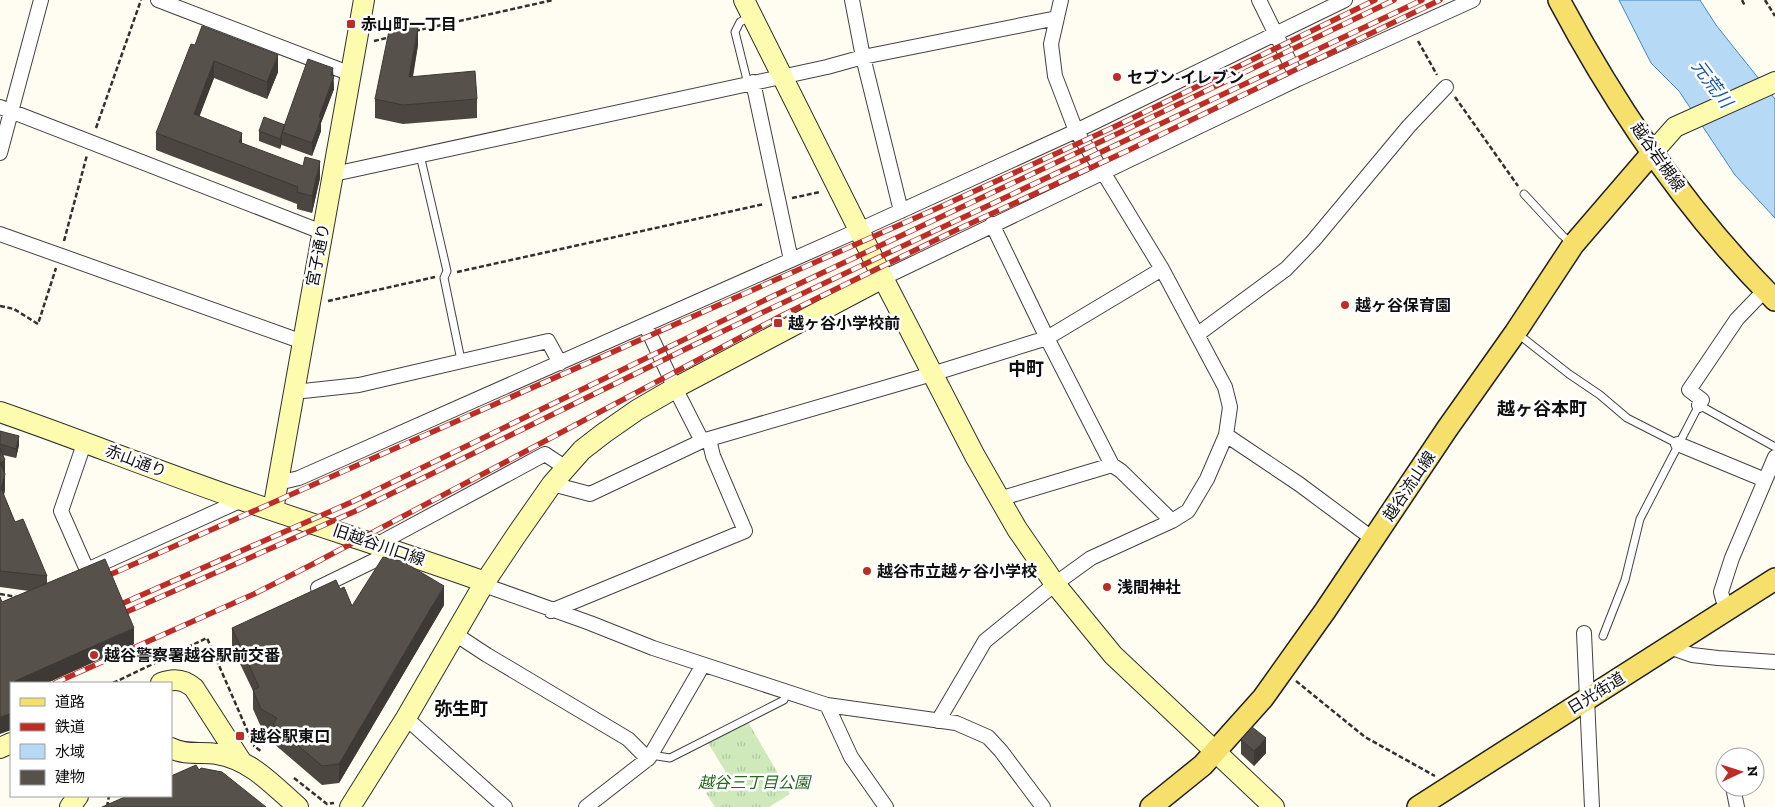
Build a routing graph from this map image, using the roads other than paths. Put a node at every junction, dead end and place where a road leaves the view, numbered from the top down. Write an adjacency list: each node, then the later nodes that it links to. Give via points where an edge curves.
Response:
1 (41, 0): 20 (street)
2 (158, 0): 14 (street)
3 (364, 0): 14 (street, 宮子通り)
4 (852, 0): 13 (street)
5 (1061, 0): 11 (street)
6 (1259, 0): 12 (street)
7 (1345, 0): 12 (street)
8 (1559, 0): 22 (main road, 越谷岩槻線, via 1608,86)
9 (1467, 1): 16 (street)
10 (748, 8): 15 (street); 18 (lane, via 736,32)
11 (1058, 18): 13 (street); 21 (street, via 1051,44 1055,76)
12 (1274, 33): 16 (street); 21 (street)
13 (863, 57): 15 (street); 28 (street)
14 (351, 74): 26 (street, 宮子通り)
15 (782, 76): 18 (street); 30 (street)
16 (1298, 79): 25 (street)
17 (1775, 82): 22 (street, via 1683,122 1667,134)
18 (750, 83): 24 (street); 34 (street)
19 (1446, 87): 40 (street, via 1286,269)
20 (5, 109): 23 (street); 31 (street)
21 (1076, 131): 25 (street); 28 (street)
22 (1653, 152): 33 (main road, 越谷流山線); 37 (main road, 越谷岩槻線, via 1715,234)
23 (0, 153)
24 (420, 155): 26 (street); 43 (lane, via 447,271 444,278)
25 (1103, 172): 29 (street); 35 (street)
26 (334, 174): 31 (street, 宮子通り)
27 (1524, 194): 33 (lane)
28 (901, 211): 30 (street)
29 (992, 224): 36 (street); 41 (street)
30 (859, 230): 34 (street); 36 (street)
31 (322, 232): 42 (street, 宮子通り)
32 (0, 234): 42 (street)
33 (1574, 245): 39 (main road, 越谷流山線)
34 (791, 260): 38 (street)
35 (1162, 269): 40 (street); 41 (street)
36 (883, 278): 45 (street); 46 (street)
37 (1770, 295): 48 (street, via 1737,318 1689,390 1702,400)
38 (646, 326): 44 (street); 46 (street)
39 (1515, 333): 53 (lane, via 1627,418); 65 (main road, 越谷流山線)
40 (1198, 334): 50 (street, via 1225,387 1230,407)
41 (1047, 338): 45 (street); 56 (street)
42 (303, 342): 47 (street, 宮子通り)
43 (461, 360): 44 (street, via 548,341); 47 (street, via 359,385)
44 (560, 363): 59 (street, via 299,478)
45 (932, 374): 51 (street); 61 (street)
46 (674, 388): 51 (street); 57 (street, via 604,433)
47 (294, 392): 59 (street, 宮子通り)
48 (1699, 404): 53 (lane); 54 (lane)
49 (0, 412): 52 (street, 赤山通り)
50 (1226, 434): 64 (street, via 1207,479 1188,511); 65 (street)
51 (706, 440): 60 (street, via 590,494); 72 (street, via 745,531)
52 (85, 442): 62 (street, 赤山通り); 62 (street, via 61,511 87,570)
53 (1678, 444): 58 (street); 75 (lane, via 1640,519 1625,580)
54 (1775, 447)
55 (1775, 457): 58 (street)
56 (1112, 465): 61 (street); 64 (street)
57 (566, 468): 60 (street); 66 (street, via 545,454)
58 (1765, 480): 71 (street, via 1721,592)
59 (278, 483): 63 (street, 宮子通り)
60 (552, 484): 68 (street)
61 (999, 499): 69 (street, via 1016,530)
62 (242, 500): 63 (street, 赤山通り)
63 (273, 510): 66 (street, 旧越谷川口線)
64 (1172, 522): 69 (street, via 1091,558)
65 (1373, 539): 87 (main road, 越谷流山線, via 1263,698)
66 (387, 547): 68 (street, 旧越谷川口線); 70 (street)
67 (1775, 579): 71 (main road, 日光街道)
68 (485, 584): 72 (street); 74 (street)
69 (1055, 584): 85 (street, via 985,641); 87 (street, via 1113,655)
70 (309, 593)
71 (1726, 610): 76 (main road, 日光街道)
72 (551, 611): 78 (street)
73 (1584, 633): 81 (street)
74 (455, 634): 84 (street); 89 (street, via 628,739)
75 (1603, 636)
76 (1670, 647): 77 (street, via 1692,655); 81 (main road, 日光街道)
77 (1775, 662)
78 (703, 665): 80 (street); 89 (street)
79 (165, 682): 83 (street, via 187,682)
80 (786, 692): 82 (street); 89 (lane, via 784,700 670,758)
81 (1587, 699): 99 (main road, 日光街道); 100 (street)
82 (827, 704): 85 (street); 92 (street, via 851,757)
83 (212, 716): 88 (street, via 212,736); 90 (street)
84 (406, 718): 91 (street); 94 (street)
85 (938, 721): 96 (street, via 956,723 988,737)
86 (172, 748): 88 (street)
87 (1215, 752): 97 (main road, 越谷流山線); 98 (street)
88 (199, 753): 90 (street, via 218,754)
89 (650, 757): 95 (street)
90 (241, 761): 93 (street)
91 (342, 805)
92 (884, 806)
93 (298, 807)
94 (505, 807)
95 (586, 807)
96 (1043, 807)
97 (1151, 807)
98 (1274, 807)
99 (1418, 807)
100 (1592, 807)

